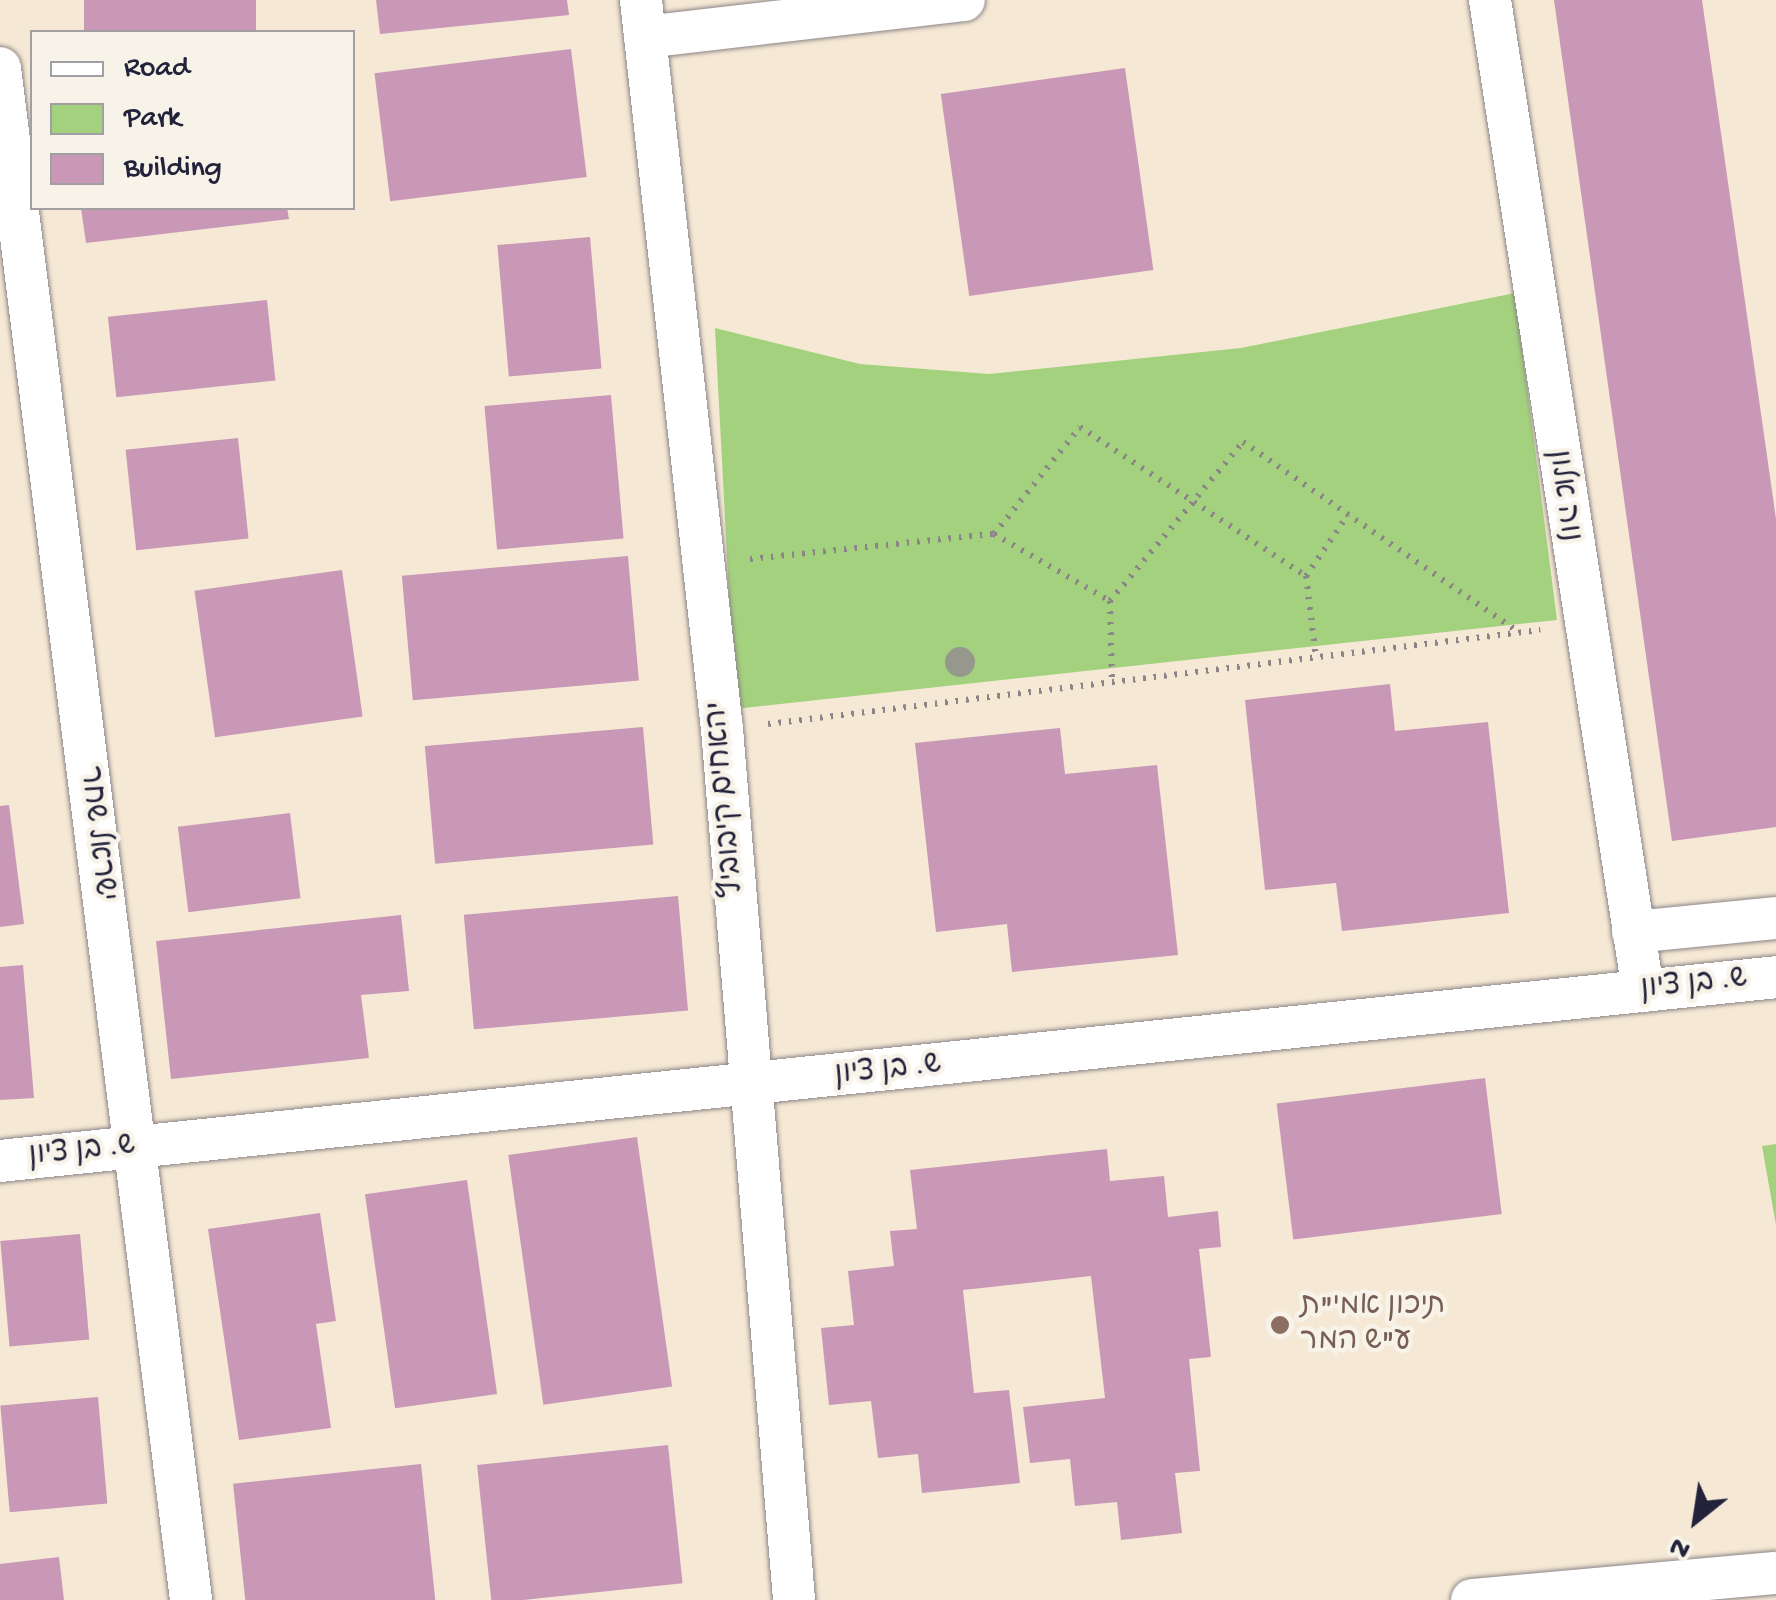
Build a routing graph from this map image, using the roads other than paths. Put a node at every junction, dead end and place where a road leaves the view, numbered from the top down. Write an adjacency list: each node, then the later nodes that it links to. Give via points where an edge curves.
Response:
1 (964, 0): 3 (street)
2 (1490, 0): 6 (street, נוה אלון, via 1580,624)
3 (643, 19): 9 (street, האחים קיבוביץ', via 722,729)
4 (0, 68): 10 (street, ישראל שחר)
5 (1776, 918): 6 (street, ש. בן ציון)
6 (1633, 932): 8 (street, נוה אלון)
7 (1776, 978): 8 (street, ש. בן ציון)
8 (1643, 991): 9 (street, ש. בן ציון)
9 (751, 1088): 10 (street, ש. בן ציון); 14 (street, האחים קיבוביץ')
10 (134, 1148): 11 (street, ש. בן ציון); 13 (street, ישראל שחר)
11 (0, 1161)
12 (1776, 1573): 15 (street)
13 (192, 1600)
14 (794, 1600)
15 (1472, 1600)

